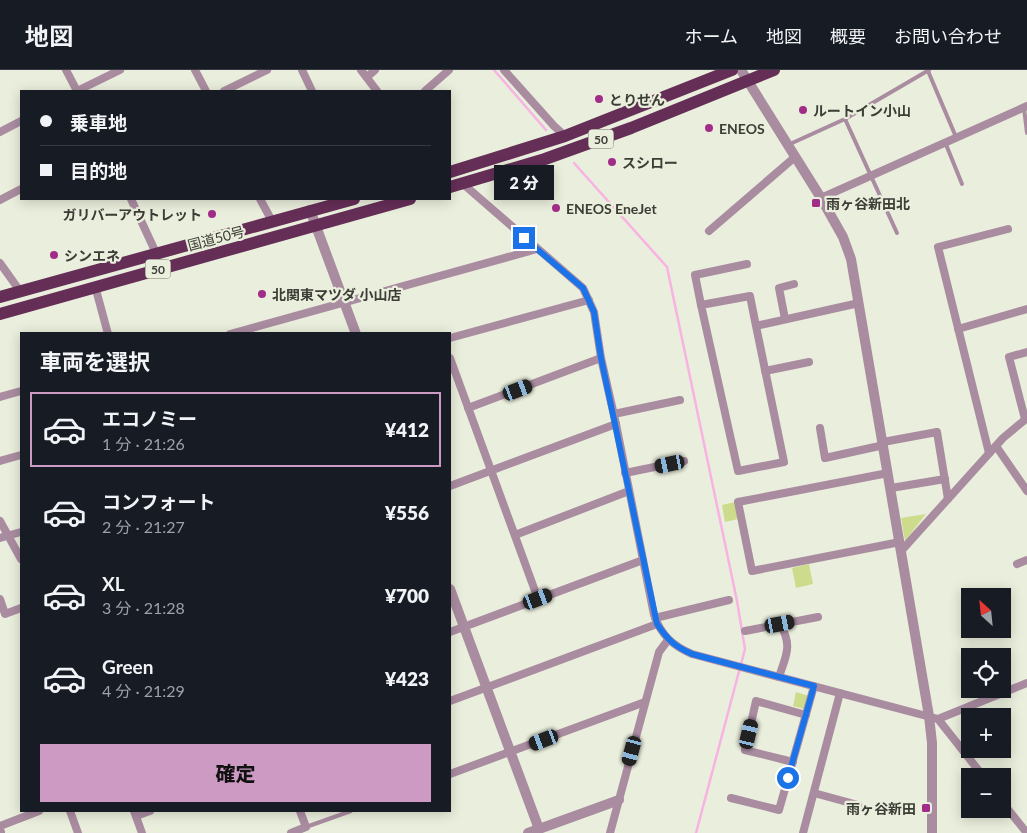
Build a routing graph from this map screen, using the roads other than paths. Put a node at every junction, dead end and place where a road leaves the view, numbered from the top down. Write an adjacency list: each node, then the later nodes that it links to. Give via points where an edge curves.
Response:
1 (66, 70): 15 (street)
2 (120, 70): 16 (street)
3 (195, 70): 17 (street)
4 (268, 70): 18 (street)
5 (302, 70): 19 (street)
6 (361, 70): 14 (street)
7 (375, 70): 14 (street)
8 (449, 70): 21 (street)
9 (504, 70): 27 (street)
10 (732, 70): 27 (highway, 50)
11 (774, 70): 13 (highway, 50)
12 (928, 70): 23 (lane); 28 (lane)
13 (744, 75): 30 (street); 35 (highway, 50, via 631,128)
14 (367, 77): 20 (street)
15 (76, 90)
16 (79, 90)
17 (205, 90)
18 (226, 90)
19 (312, 90)
20 (376, 90)
21 (426, 90)
22 (1025, 106): 26 (lane); 28 (street)
23 (845, 119): 30 (lane); 33 (lane)
24 (20, 122): 25 (street)
25 (0, 132)
26 (1027, 133)
27 (565, 136): 32 (highway, 50)
28 (956, 137): 29 (street)
29 (944, 142): 33 (street); 34 (lane)
30 (788, 145): 31 (street)
31 (795, 156): 37 (street); 47 (street)
32 (451, 172)
33 (871, 175): 37 (street); 48 (lane)
34 (962, 184)
35 (456, 185): 49 (street)
36 (20, 190): 38 (street)
37 (821, 198): 59 (street, via 847,245)
38 (0, 200)
39 (131, 200): 50 (street)
40 (261, 200): 44 (street)
41 (350, 200): 43 (highway, 国道50号 / 50)
42 (407, 200): 45 (highway, 国道50号 / 50)
43 (310, 210): 44 (highway, 国道50号 / 50); 45 (street)
44 (272, 221): 50 (highway, 国道50号 / 50)
45 (316, 226): 54 (highway, 国道50号 / 50); 58 (street)
46 (1008, 229): 65 (street, via 938,247)
47 (709, 231)
48 (897, 233)
49 (537, 250): 57 (street, via 583,288); 58 (street)
50 (156, 254): 55 (highway, 国道50号 / 50)
51 (0, 263): 55 (street)
52 (746, 264): 60 (street, via 695,275)
53 (794, 284): 63 (street, via 779,288)
54 (95, 286): 62 (highway, 国道50号 / 50); 66 (street)
55 (20, 291): 56 (highway, 国道50号 / 50)
56 (0, 297)
57 (589, 300): 69 (street); 71 (street)
58 (345, 303): 67 (street); 68 (street)
59 (859, 303): 63 (street); 83 (street)
60 (701, 305): 64 (street, via 750,296); 74 (street, via 738,471 784,462)
61 (1027, 309): 65 (street)
62 (0, 314)
63 (785, 319): 64 (street)
64 (756, 326): 74 (street)
65 (958, 329): 85 (street)
66 (107, 332)
67 (237, 332)
68 (355, 332)
69 (451, 338)
70 (1027, 352): 80 (street, via 1009,357)
71 (601, 358): 78 (street); 79 (street)
72 (451, 361): 78 (street)
73 (809, 362): 74 (street)
74 (765, 371)
75 (20, 391): 76 (street)
76 (0, 397)
77 (680, 400): 79 (street)
78 (468, 408): 89 (street)
79 (614, 414): 81 (street)
80 (1026, 419): 84 (street)
81 (616, 424): 89 (street); 90 (street)
82 (820, 428): 83 (street, via 826,458)
83 (883, 443): 91 (street); 92 (street, via 937,432)
84 (996, 446): 85 (street); 96 (street)
85 (989, 453): 97 (street)
86 (20, 455): 87 (street)
87 (0, 461)
88 (684, 461): 90 (street)
89 (491, 471): 93 (street); 100 (street)
90 (626, 473): 95 (street)
91 (888, 473): 94 (street); 103 (street, via 738,502 752,572)
92 (944, 479): 94 (street); 97 (street)
93 (451, 486)
94 (891, 488): 103 (street)
95 (629, 491): 100 (street); 105 (street)
96 (1027, 491)
97 (948, 499): 103 (street)
98 (0, 521): 101 (street)
99 (20, 532): 101 (street)
100 (515, 535): 110 (street)
101 (8, 536): 102 (street); 104 (street)
102 (0, 538)
103 (901, 546): 128 (street)
104 (20, 557)
105 (642, 560): 110 (street); 114 (street)
106 (1027, 560): 107 (street)
107 (1017, 564)
108 (451, 592): 116 (street)
109 (0, 599): 112 (street, via 5,614)
110 (538, 599): 116 (street)
111 (728, 600): 114 (street)
112 (20, 608)
113 (818, 617): 115 (street)
114 (656, 621): 119 (street); 123 (street)
115 (780, 624): 117 (street); 120 (street, via 788,644)
116 (464, 627): 118 (street); 123 (street)
117 (745, 631)
118 (451, 632)
119 (668, 640): 120 (street, via 692,654); 126 (street, via 659,652)
120 (779, 677): 122 (street)
121 (1027, 682): 128 (street)
122 (814, 686): 124 (street); 127 (street)
123 (487, 688): 125 (street); 129 (street)
124 (840, 693): 128 (street); 133 (street)
125 (451, 702)
126 (646, 702): 129 (street); 135 (street)
127 (806, 714): 130 (street); 130 (street, via 756,701 745,750)
128 (934, 718): 131 (street); 152 (street)
129 (510, 752): 132 (street); 145 (street)
130 (792, 762): 134 (street, via 779,810)
131 (976, 768)
132 (451, 774)
133 (814, 793): 136 (street); 151 (street)
134 (731, 798)
135 (619, 800): 145 (street); 150 (street)
136 (858, 805)
137 (36, 812): 143 (street)
138 (70, 812): 146 (street)
139 (300, 812): 144 (street)
140 (348, 812): 144 (lane)
141 (1011, 813): 153 (street)
142 (135, 814): 147 (street)
143 (0, 826)
144 (306, 827): 148 (street)
145 (539, 829): 149 (street)
146 (78, 833)
147 (142, 833)
148 (291, 833)
149 (528, 833)
150 (610, 833)
151 (803, 833)
152 (932, 833)
153 (1027, 833)

